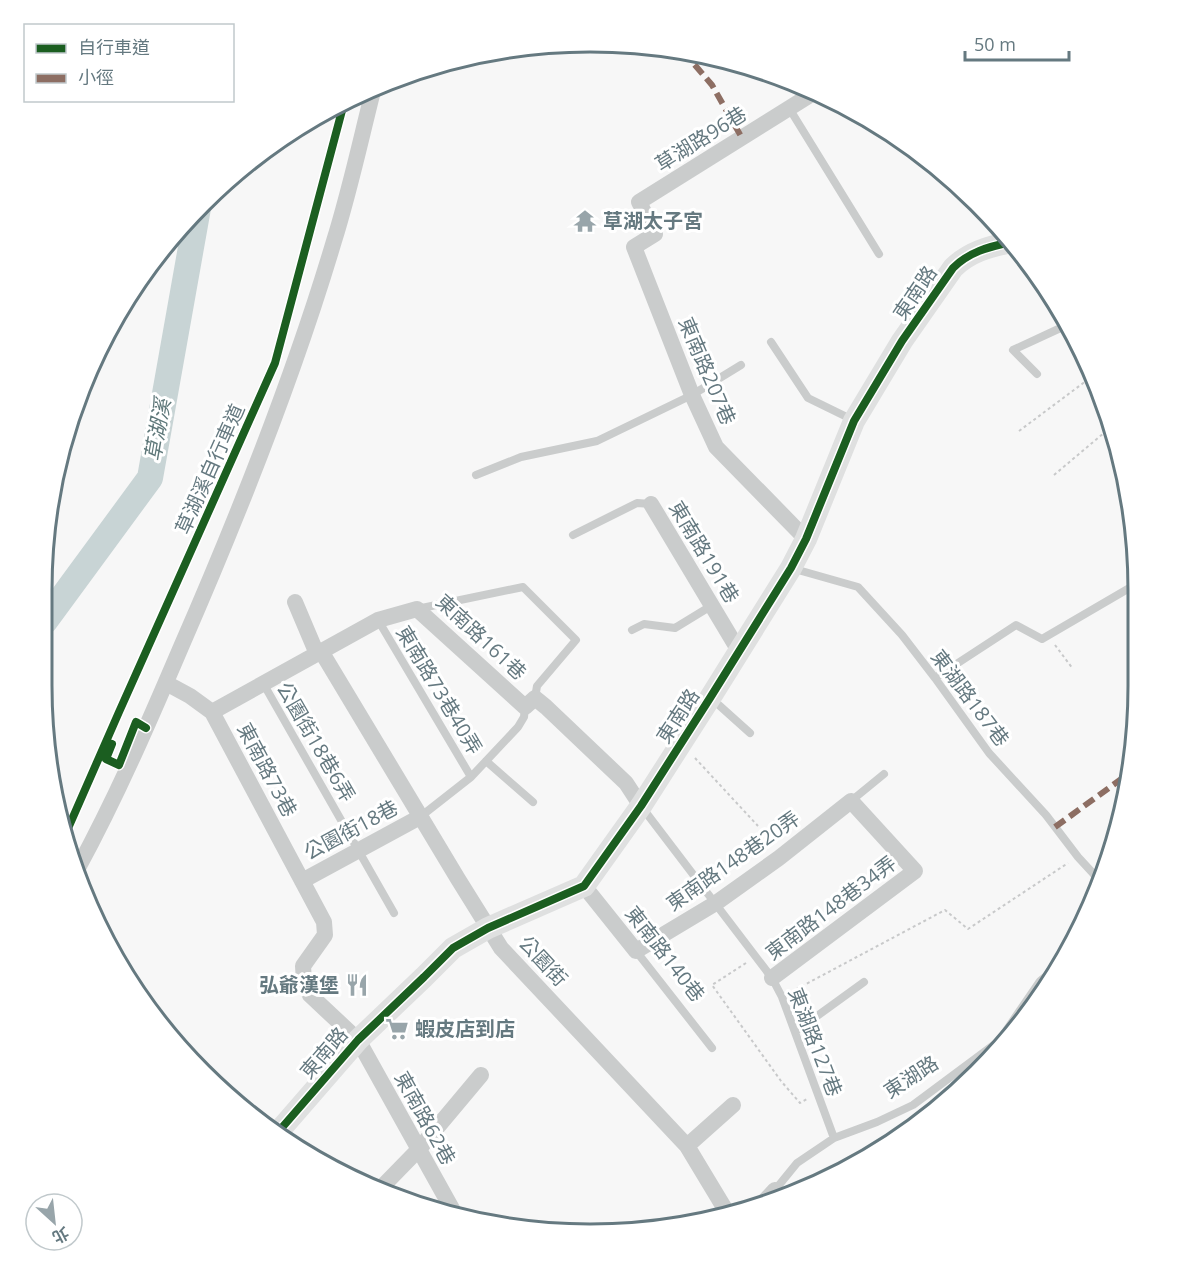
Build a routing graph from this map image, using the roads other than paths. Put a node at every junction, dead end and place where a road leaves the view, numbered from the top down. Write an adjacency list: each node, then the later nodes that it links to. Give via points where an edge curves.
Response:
1 (806, 98): 3 (street, 草湖路96巷)
2 (371, 100): 27 (street, via 335,240 296,357 243,500)
3 (789, 108): 4 (street, 草湖路96巷); 6 (lane)
4 (639, 202): 11 (street, 東南路207巷, via 655,234 634,247)
5 (1002, 244): 12 (street, 東南路, via 965,256 953,268)
6 (879, 254)
7 (1060, 328): 10 (lane, via 1013,350)
8 (771, 342): 12 (lane, via 808,398)
9 (741, 365): 11 (lane)
10 (1036, 374)
11 (692, 395): 13 (lane, via 597,441 521,458); 16 (street, 東南路207巷, via 716,447)
12 (854, 421): 16 (street, 東南路)
13 (476, 475)
14 (651, 504): 15 (lane, via 637,503); 20 (street, 東南路191巷)
15 (573, 535)
16 (806, 539): 17 (street, 東南路)
17 (790, 568): 24 (street, 東南路); 26 (lane, 東湖路187巷, via 858,587)
18 (1128, 589): 26 (lane, via 1042,639 1016,625)
19 (295, 602): 25 (street, 公園街)
20 (711, 606): 23 (lane, via 675,628 644,624); 24 (street, 東南路191巷)
21 (417, 609): 22 (street, 東南路73巷); 30 (street, 東南路161巷); 30 (lane, 東南路161巷, via 522,587 576,640 537,687)
22 (378, 620): 25 (street, 東南路73巷); 35 (lane, 東南路73巷40弄)
23 (632, 630)
24 (739, 651): 29 (street, 東南路)
25 (319, 652): 28 (street, 東南路73巷); 39 (street, 公園街)
26 (935, 678): 42 (lane, 東湖路187巷, via 989,753)
27 (166, 683): 31 (street); 41 (street)
28 (263, 683): 31 (street, 東南路73巷); 40 (lane, 公園街18巷6弄)
29 (710, 698): 32 (lane); 38 (street, 東南路)
30 (530, 703): 33 (lane, via 518,727); 38 (street, 東南路161巷, via 626,783)
31 (212, 712): 43 (street, 東南路73巷)
32 (750, 733)
33 (486, 761): 35 (lane); 37 (lane)
34 (884, 774): 36 (lane, 東南路148巷20弄)
35 (471, 777): 39 (lane)
36 (851, 801): 45 (street, 東南路148巷20弄); 49 (street, 東南路148巷34弄, via 915,871)
37 (533, 802)
38 (641, 806): 44 (street, 東南路); 45 (lane, 東湖路127巷)
39 (420, 817): 40 (street, 公園街18巷); 47 (street, 公園街)
40 (359, 849): 43 (street, 公園街18巷); 46 (lane, 公園街18巷6弄)
41 (82, 861)
42 (1094, 874)
43 (302, 881): 52 (street, 東南路73巷, via 324,922 325,935 303,966 304,981 310,995)
44 (584, 886): 47 (street, 東南路); 48 (street, 東南路140巷)
45 (716, 903): 48 (street, 東南路148巷20弄); 49 (lane, 東湖路127巷)
46 (394, 913)
47 (489, 928): 52 (street, 東南路, via 453,948); 59 (street, 公園街, via 501,948)
48 (636, 951): 53 (lane, 東南路140巷)
49 (772, 978): 51 (lane, 東湖路127巷)
50 (864, 982): 51 (lane)
51 (795, 1032): 58 (lane, 東湖路127巷)
52 (358, 1040): 57 (street, 東南路); 60 (street, 東南路62巷)
53 (712, 1048)
54 (983, 1053): 58 (lane, 東湖路, via 913,1105)
55 (481, 1075): 60 (street)
56 (733, 1105): 59 (street)
57 (283, 1126)
58 (834, 1138): 62 (lane, 東湖路, via 798,1163)
59 (687, 1146): 64 (street, 公園街)
60 (419, 1149): 61 (street); 63 (street, 東南路62巷)
61 (386, 1183)
62 (775, 1190)
63 (450, 1205)
64 (723, 1206)

